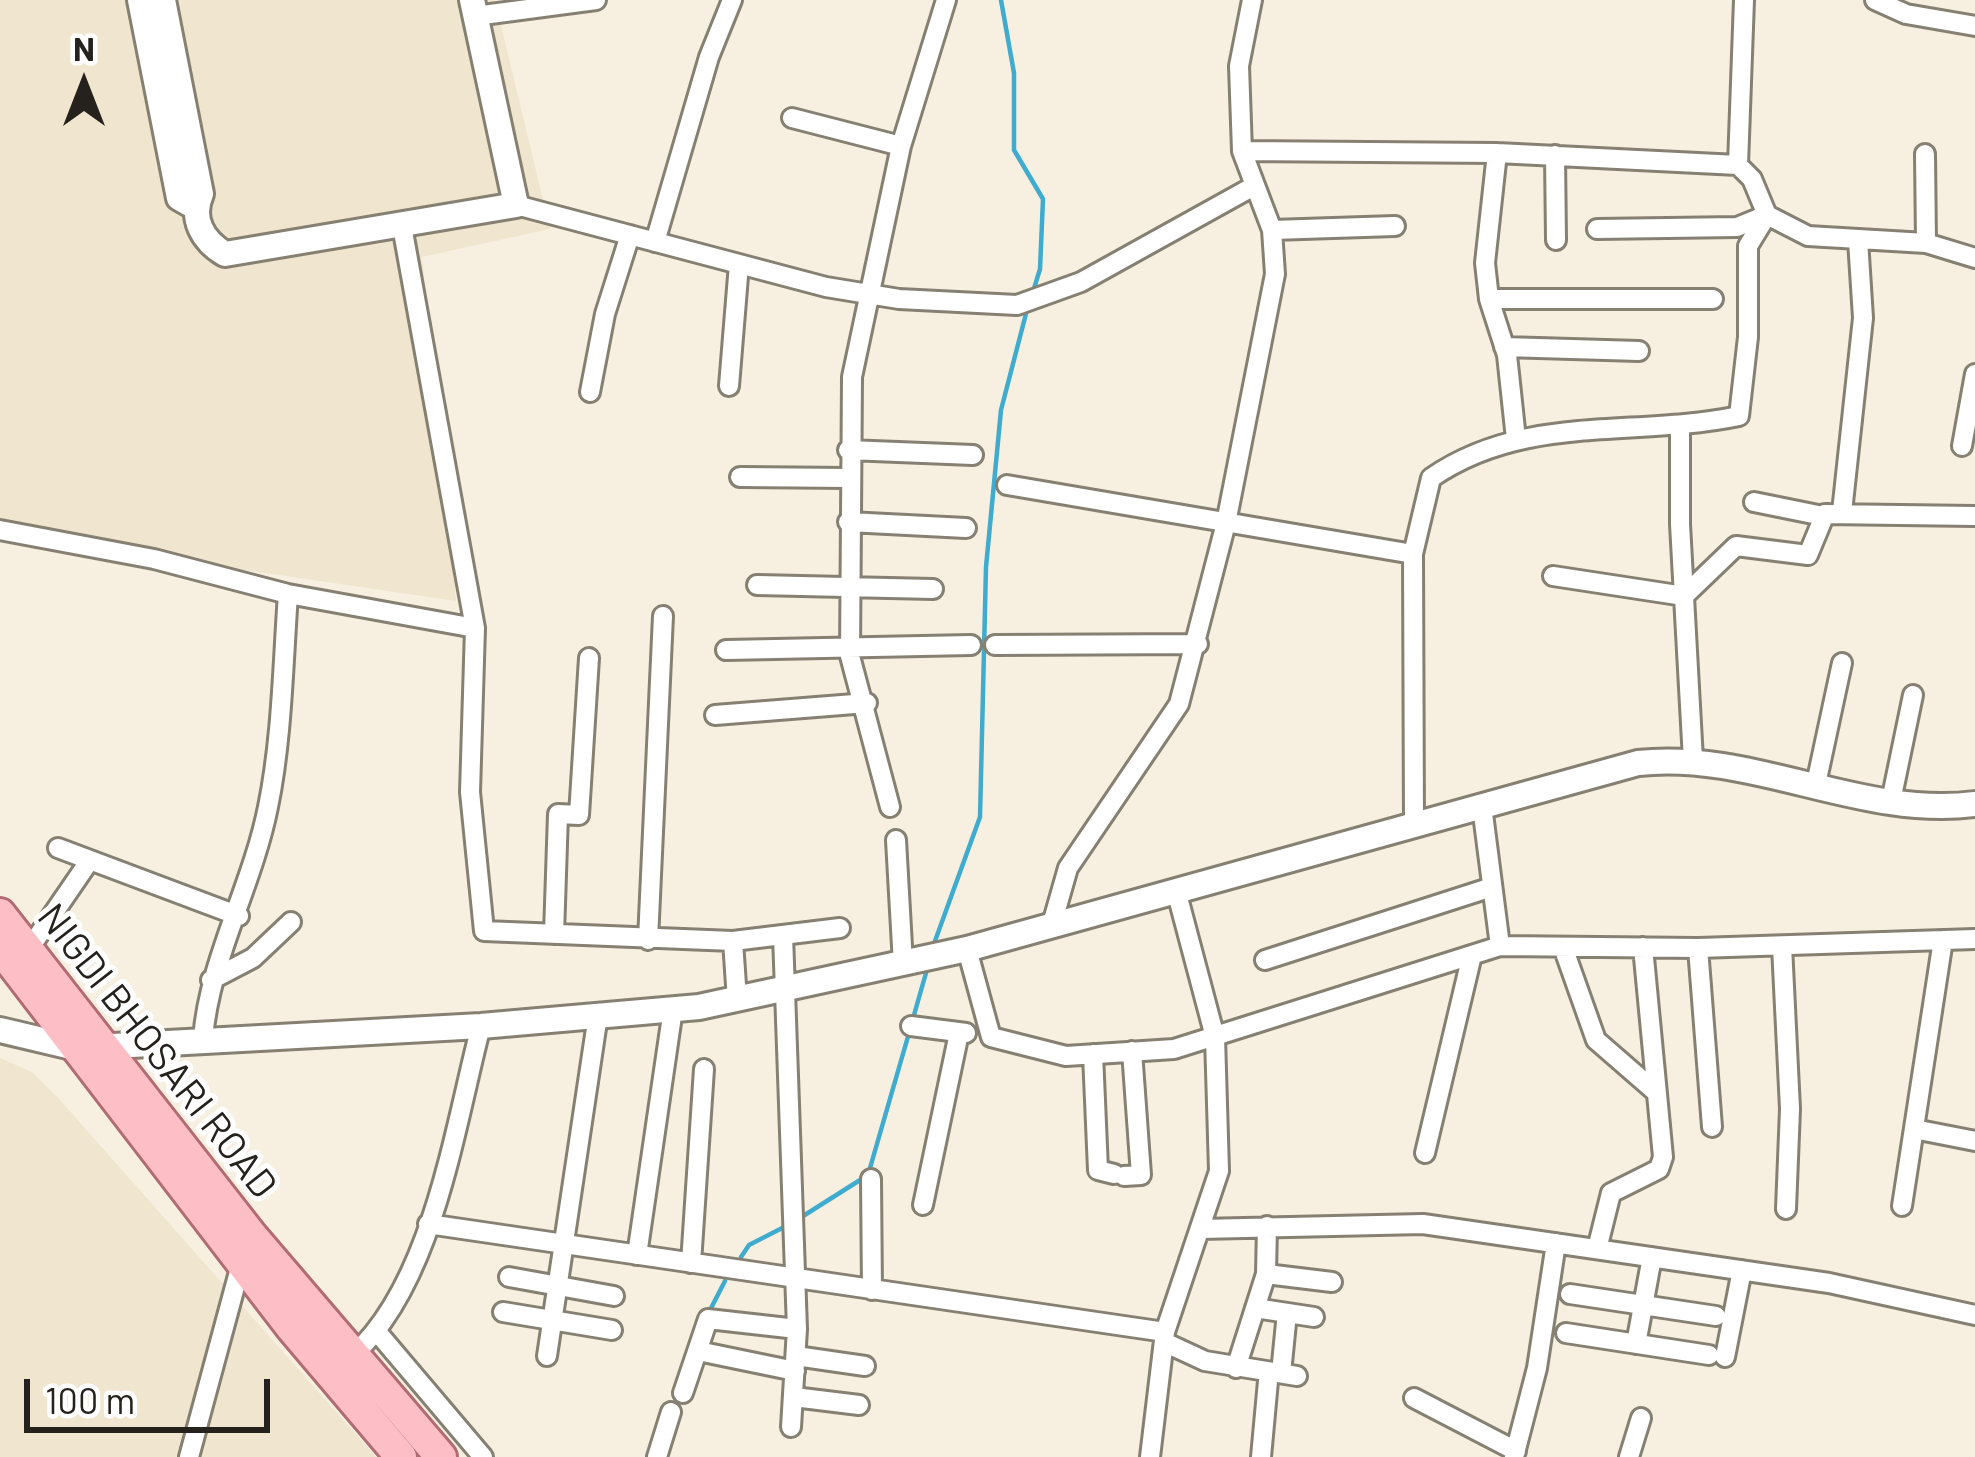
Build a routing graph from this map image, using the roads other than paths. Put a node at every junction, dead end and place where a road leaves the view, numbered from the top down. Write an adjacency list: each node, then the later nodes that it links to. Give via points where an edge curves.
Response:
1 (140, 0): 21 (street, via 179,198)
2 (163, 0): 21 (street, via 201,194)
3 (596, 0): 9 (street)
4 (732, 0): 30 (street)
5 (946, 0): 13 (street)
6 (1252, 0): 14 (street, via 1239,66)
7 (1744, 0): 18 (street)
8 (1875, 0): 10 (street)
9 (474, 8): 20 (street)
10 (1929, 9): 11 (street)
11 (1975, 26)
12 (792, 118): 13 (street)
13 (901, 146): 34 (street)
14 (1242, 151): 15 (street); 19 (street)
15 (1497, 153): 17 (street); 35 (street)
16 (1924, 154): 31 (street)
17 (1555, 155): 18 (street); 29 (street)
18 (1738, 165): 22 (street)
19 (1254, 186): 26 (street); 34 (street, via 1017,305)
20 (516, 205): 23 (street); 27 (street)
21 (195, 207): 23 (street, via 202,234 225,254)
22 (1767, 215): 25 (street, via 1737,227); 28 (street, via 1808,236); 42 (street, via 1748,246 1739,416)
23 (402, 226): 65 (street)
24 (1395, 226): 26 (street)
25 (1597, 229)
26 (1272, 230): 54 (street, via 1275,274)
27 (630, 236): 30 (street); 41 (street)
28 (1858, 239): 31 (street); 51 (street, via 1862,318)
29 (1556, 240)
30 (655, 242): 33 (street)
31 (1926, 243): 32 (street)
32 (1975, 258)
33 (739, 264): 34 (street); 40 (street)
34 (868, 294): 45 (street)
35 (1489, 299): 36 (street); 37 (street)
36 (1713, 299)
37 (1504, 347): 38 (street); 43 (street)
38 (1639, 351)
39 (1975, 374): 44 (street)
40 (728, 386)
41 (590, 392)
42 (1680, 426): 43 (street, via 1557,429); 63 (street)
43 (1516, 439): 57 (street, via 1431,478)
44 (1962, 446)
45 (848, 450): 46 (street); 48 (street)
46 (974, 455)
47 (740, 477): 48 (street)
48 (848, 478): 53 (street)
49 (1007, 485): 54 (street)
50 (1754, 502): 51 (street)
51 (1832, 514): 52 (street); 63 (street, via 1808,555 1736,546)
52 (1975, 516)
53 (848, 522): 55 (street); 60 (street)
54 (1226, 523): 57 (street); 66 (street)
55 (966, 528)
56 (0, 530): 62 (street)
57 (1413, 554): 82 (street)
58 (1553, 576): 63 (street)
59 (757, 585): 60 (street)
60 (848, 585): 61 (street); 69 (street)
61 (933, 589)
62 (288, 594): 65 (street); 89 (street, via 269,806)
63 (1684, 596): 76 (street)
64 (663, 616): 96 (street)
65 (475, 628): 93 (street, via 470,791 484,932)
66 (1198, 644): 68 (street); 91 (street, via 1179,704 1067,868)
67 (971, 645): 69 (street)
68 (995, 645)
69 (849, 646): 70 (street); 74 (street)
70 (726, 650)
71 (589, 658): 93 (street, via 579,815 558,814)
72 (1842, 663): 77 (street)
73 (1913, 695): 78 (street)
74 (866, 703): 75 (street); 81 (street)
75 (715, 715)
76 (1693, 760): 77 (street); 80 (street, via 1638,763)
77 (1816, 784): 78 (street)
78 (1891, 801): 79 (street)
79 (1975, 804)
80 (1482, 806): 82 (street); 86 (street)
81 (890, 807)
82 (1414, 825): 87 (street)
83 (896, 840): 108 (street)
84 (58, 848): 85 (street)
85 (90, 860): 89 (street); 104 (street)
86 (1492, 887): 99 (street); 107 (street)
87 (1176, 890): 91 (street); 119 (street)
88 (0, 914): 104 (main road, NIGDI BHOSARI ROAD)
89 (239, 916): 109 (street)
90 (291, 922): 109 (street, via 253,958)
91 (1052, 924): 105 (street)
92 (840, 928): 94 (street)
93 (554, 934): 96 (street)
94 (783, 935): 98 (street); 110 (street)
95 (1975, 939): 97 (street)
96 (648, 940): 98 (street)
97 (1943, 940): 101 (street); 127 (street)
98 (733, 941): 111 (street)
99 (1500, 946): 100 (street); 106 (street)
100 (1564, 946): 102 (street); 125 (street, via 1596,1040)
101 (1782, 946): 103 (street); 133 (street)
102 (1643, 947): 103 (street); 125 (street)
103 (1698, 948): 126 (street)
104 (15, 949): 121 (main road, NIGDI BHOSARI ROAD)
105 (967, 949): 108 (street); 118 (street)
106 (1472, 955): 119 (street); 129 (street)
107 (1265, 961)
108 (903, 964): 110 (street)
109 (211, 980): 120 (street)
110 (789, 989): 111 (street); 147 (street)
111 (736, 1000): 112 (street)
112 (673, 1009): 113 (street); 141 (street)
113 (598, 1016): 114 (street); 137 (street)
114 (481, 1026): 120 (street); 134 (street)
115 (911, 1026): 117 (street)
116 (0, 1030): 121 (street)
117 (959, 1033): 118 (street); 131 (street)
118 (991, 1037): 123 (street, via 1066,1056)
119 (1215, 1037): 122 (street); 136 (street, via 1219,1171)
120 (202, 1039): 121 (street)
121 (90, 1047): 139 (main road, NIGDI BHOSARI ROAD)
122 (1132, 1052): 123 (street); 123 (street, via 1141,1175 1098,1170)
123 (1094, 1054)
124 (704, 1069): 143 (street)
125 (1658, 1093): 140 (street, via 1659,1169 1611,1193)
126 (1712, 1127)
127 (1914, 1129): 128 (street); 132 (street)
128 (1975, 1141)
129 (1426, 1153)
130 (871, 1180): 150 (street)
131 (923, 1205)
132 (1902, 1206)
133 (1786, 1209)
134 (428, 1224): 137 (street); 163 (street)
135 (1267, 1226): 136 (street); 138 (street, via 1380,1222); 145 (street)
136 (1200, 1229): 165 (street)
137 (564, 1244): 141 (street); 149 (street)
138 (1556, 1244): 140 (street); 181 (street)
139 (246, 1249): 168 (main road); 182 (street); 183 (main road)
140 (1598, 1250): 142 (street)
141 (638, 1255): 143 (street)
142 (1652, 1257): 144 (street); 153 (street)
143 (691, 1263): 147 (street)
144 (1742, 1270): 157 (street); 166 (street, via 1717,1356)
145 (1266, 1274): 148 (street); 154 (street)
146 (509, 1277): 149 (street)
147 (791, 1277): 150 (street); 161 (street)
148 (1332, 1282)
149 (558, 1286): 152 (street); 160 (street)
150 (872, 1290): 165 (street)
151 (1570, 1294): 153 (street)
152 (614, 1297)
153 (1644, 1306): 158 (street); 166 (street)
154 (1255, 1308): 156 (street); 172 (street)
155 (503, 1312): 160 (street)
156 (1287, 1312): 159 (street); 173 (street)
157 (1975, 1315)
158 (1716, 1316)
159 (1315, 1317)
160 (553, 1320): 162 (street); 169 (street)
161 (797, 1329): 167 (street, via 708,1318); 170 (street)
162 (612, 1330)
163 (378, 1333): 168 (street); 185 (street)
164 (1566, 1333): 166 (street)
165 (1164, 1337): 172 (street); 187 (street)
166 (1636, 1344)
167 (698, 1352): 170 (street); 174 (street)
168 (352, 1356): 184 (main road)
169 (547, 1356)
170 (795, 1363): 171 (street); 175 (street)
171 (865, 1366)
172 (1236, 1368): 173 (street)
173 (1282, 1377): 188 (street)
174 (682, 1393)
175 (794, 1397): 177 (street); 180 (street)
176 (1414, 1398): 181 (street)
177 (859, 1405)
178 (671, 1412): 186 (street)
179 (1641, 1418): 189 (street)
180 (791, 1427)
181 (1515, 1454)
182 (189, 1457)
183 (401, 1457)
184 (441, 1457)
185 (483, 1457)
186 (657, 1457)
187 (1150, 1457)
188 (1261, 1457)
189 (1630, 1457)

